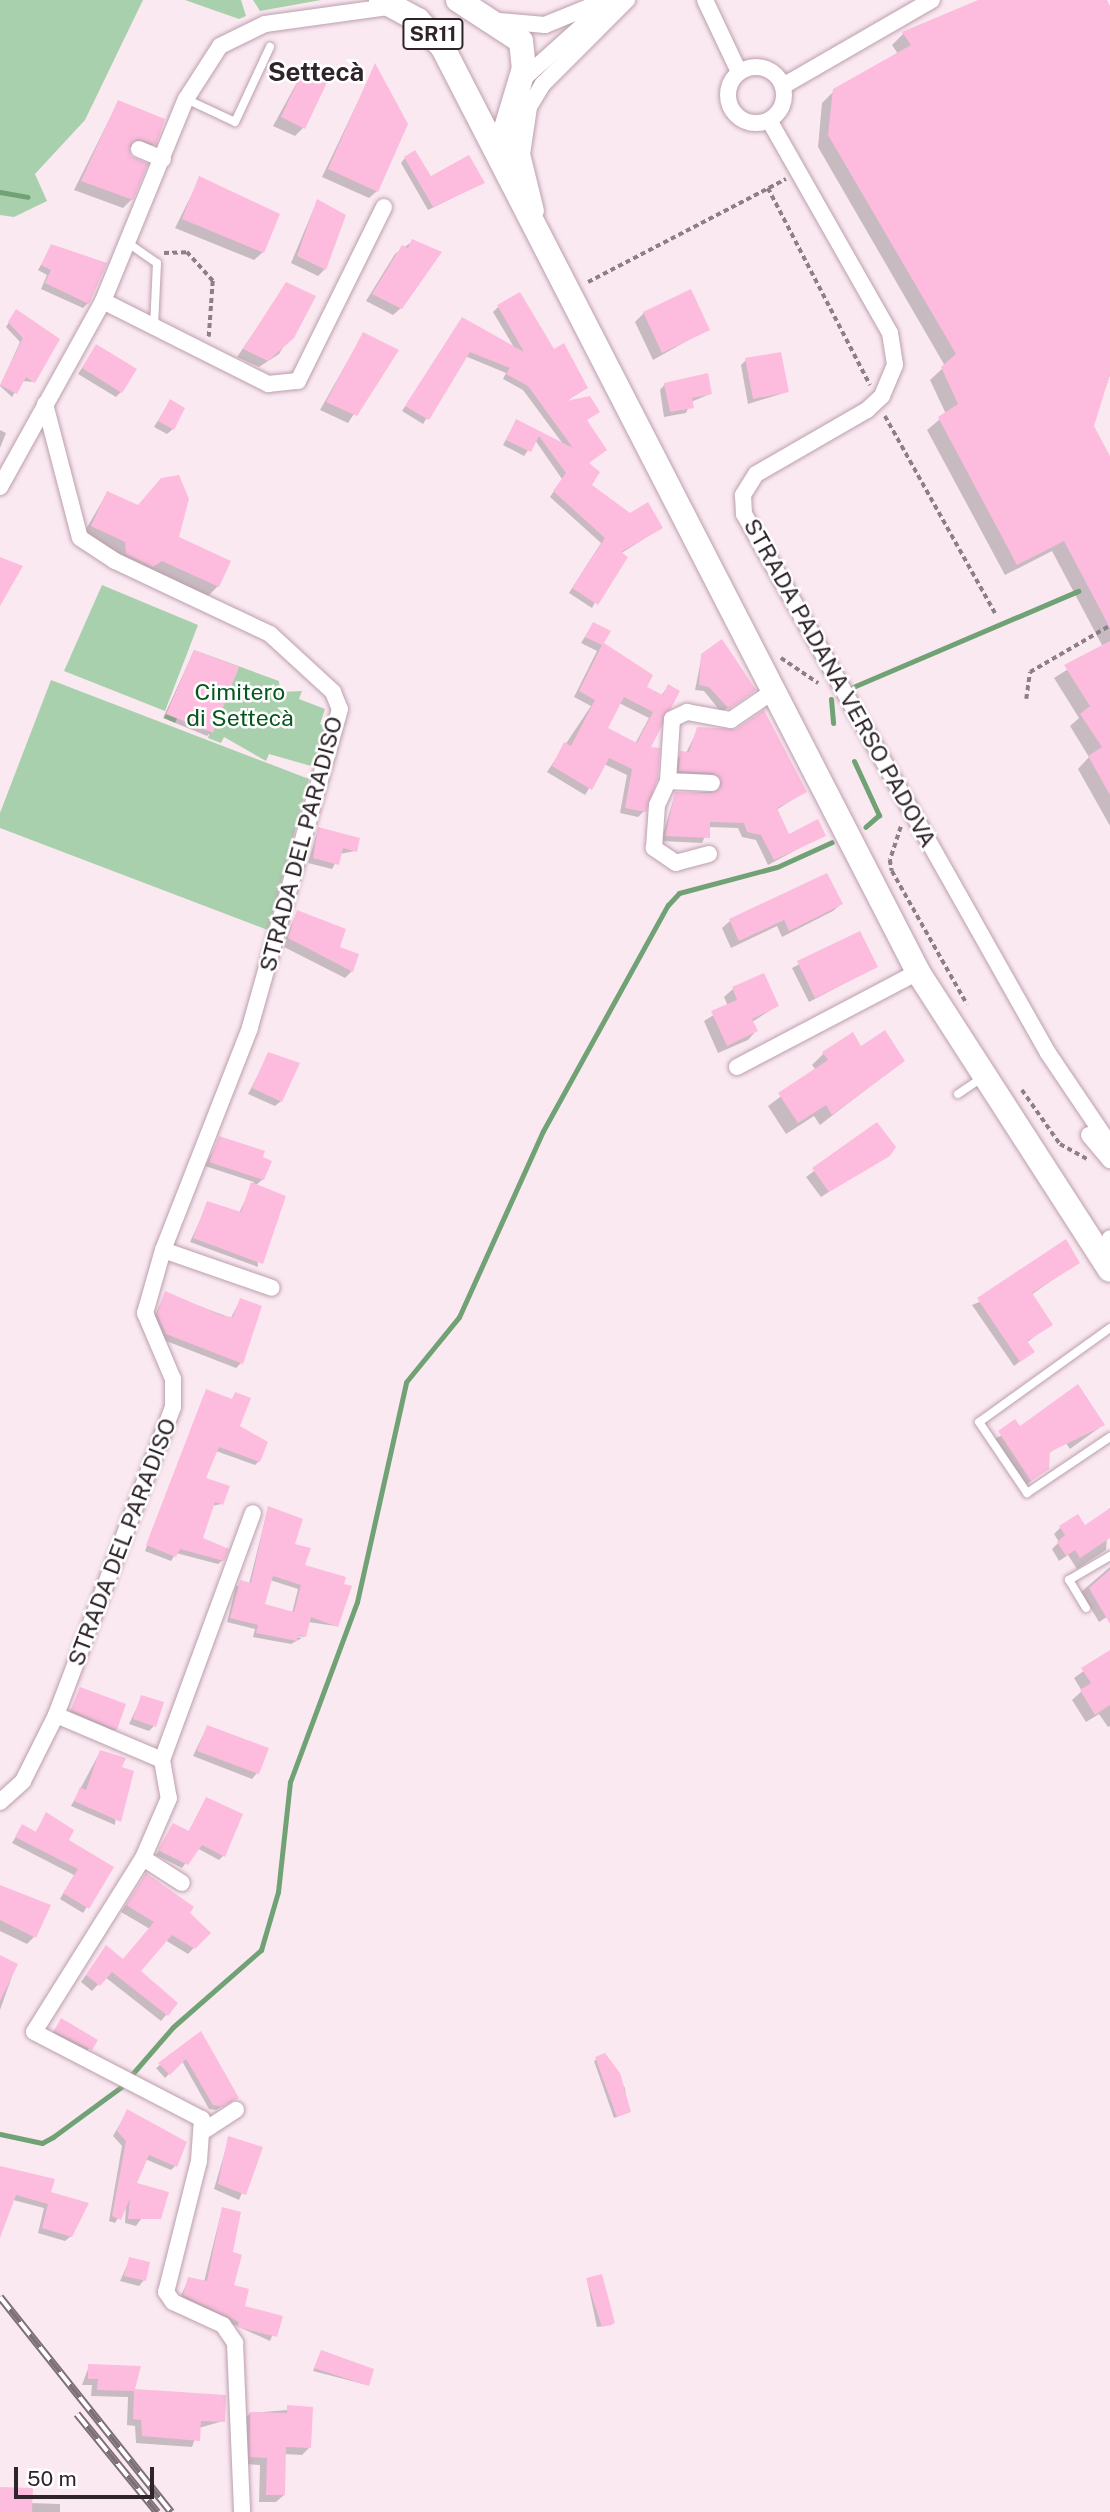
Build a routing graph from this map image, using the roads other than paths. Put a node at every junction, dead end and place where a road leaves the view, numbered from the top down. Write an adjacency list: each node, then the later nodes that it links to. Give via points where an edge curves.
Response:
1 (353, 0): 9 (street)
2 (458, 0): 10 (main road, SR11)
3 (605, 0): 10 (street, via 545,25)
4 (611, 0): 15 (street)
5 (627, 0): 15 (street)
6 (705, 0): 12 (street)
7 (932, 0): 13 (street)
8 (385, 4): 9 (street); 14 (main road, SR11, via 433,33)
9 (320, 16): 16 (street, via 265,24 229,39)
10 (499, 21): 15 (main road, SR11, via 521,41)
11 (270, 47): 16 (lane, via 235,122)
12 (739, 72): 13 (street, via 764,68); 17 (street, via 729,86 732,110 749,122)
13 (783, 86): 17 (street, via 781,109)
14 (460, 90): 15 (main road, via 489,102); 20 (main road)
15 (526, 90): 20 (main road, via 506,143); 23 (street, via 522,154)
16 (186, 99): 19 (street)
17 (769, 120): 34 (street, STRADA PADANA VERSO PADOVA, via 890,333 895,365 888,386 867,411 756,474 743,495 744,514)
18 (139, 149): 19 (street)
19 (163, 159): 22 (street)
20 (520, 195): 23 (main road)
21 (384, 207): 25 (street, via 298,381 268,384)
22 (128, 243): 24 (street); 25 (lane, via 157,263)
23 (546, 251): 28 (main road)
24 (103, 301): 25 (street); 26 (street)
25 (154, 326)
26 (45, 404): 27 (street); 40 (street, STRADA DEL PARADISO, via 80,538 115,561 270,634 333,692 340,709 250,1028)
27 (0, 487)
28 (772, 692): 29 (street, via 731,720 678,713 672,719); 32 (main road)
29 (668, 781): 30 (street); 31 (street, via 657,805 654,848 676,863)
30 (712, 783)
31 (709, 854)
32 (918, 972): 33 (street); 35 (main road)
33 (737, 1067)
34 (1059, 1073): 37 (street, STRADA PADANA VERSO PADOVA); 38 (street, STRADA PADANA VERSO PADOVA)
35 (982, 1078): 36 (lane); 41 (main road)
36 (958, 1094)
37 (1110, 1145)
38 (1102, 1161)
39 (1110, 1238): 41 (street)
40 (163, 1250): 42 (street); 48 (street, STRADA DEL PARADISO, via 146,1326 173,1379 173,1407)
41 (1108, 1267)
42 (272, 1288)
43 (1110, 1328): 44 (lane, via 979,1422 1027,1493)
44 (1110, 1437)
45 (253, 1513): 49 (street)
46 (1110, 1556): 47 (lane, via 1069,1580)
47 (1086, 1608)
48 (56, 1715): 49 (street); 50 (street, STRADA DEL PARADISO, via 30,1770)
49 (162, 1760): 51 (street, via 170,1798)
50 (0, 1802)
51 (142, 1858): 52 (street); 54 (street, via 34,2032 192,2111)
52 (182, 1883)
53 (236, 2110): 54 (street)
54 (205, 2130): 55 (street, via 166,2292 173,2302 223,2325 235,2343)
55 (242, 2512)

